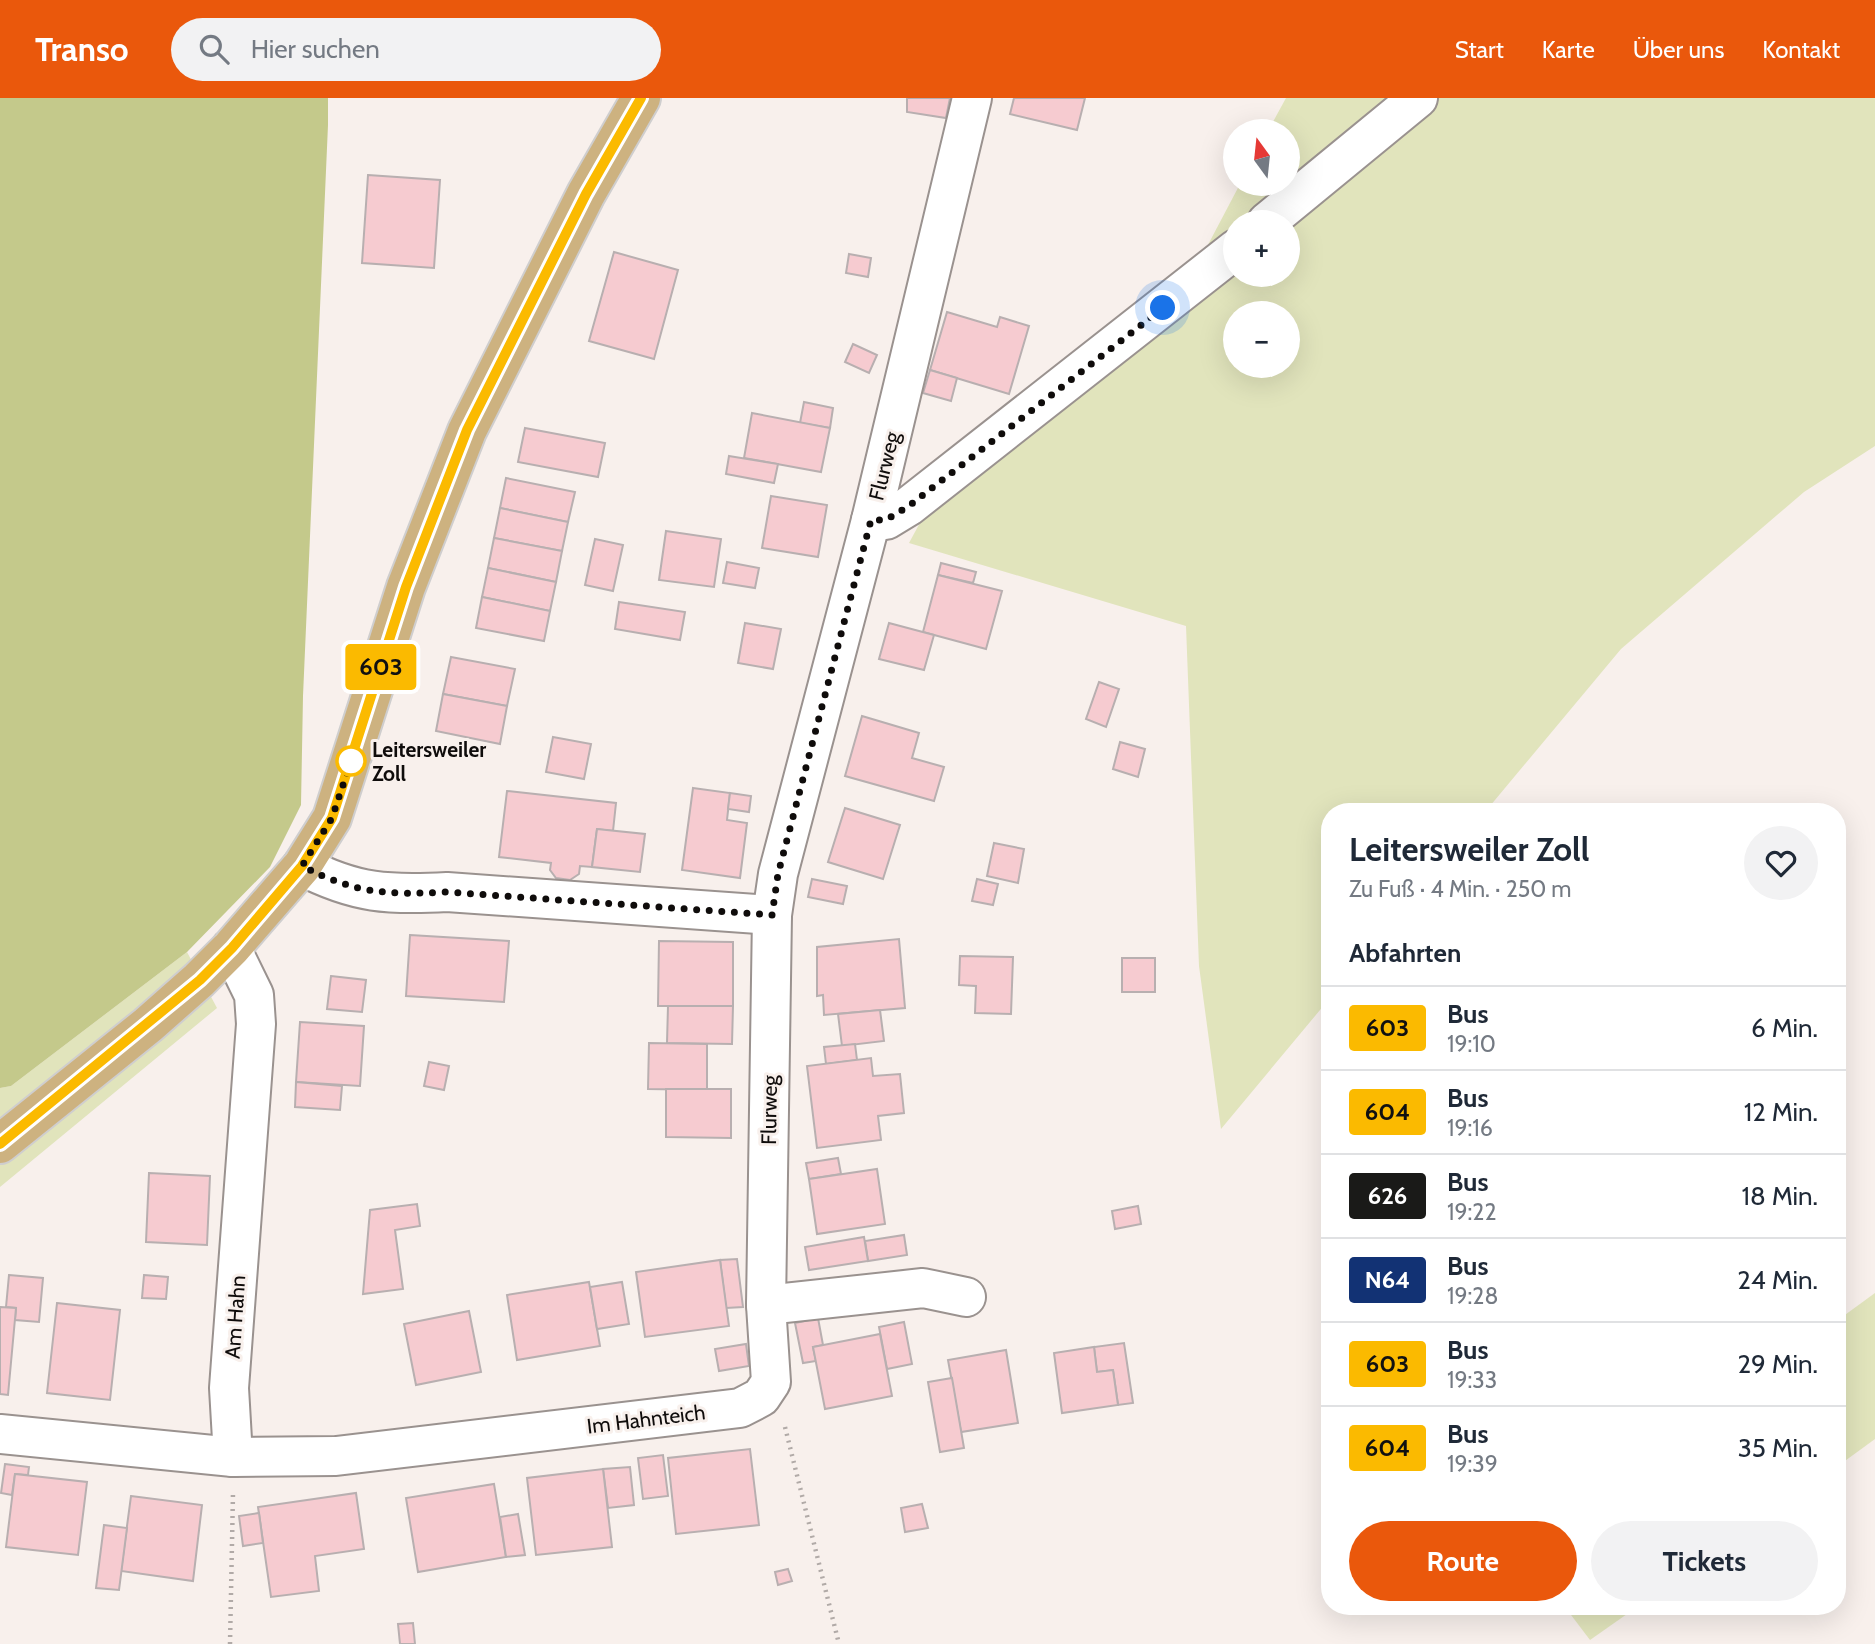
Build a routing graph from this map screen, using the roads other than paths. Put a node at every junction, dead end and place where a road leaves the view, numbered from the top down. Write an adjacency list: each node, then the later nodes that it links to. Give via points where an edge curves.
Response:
1 (641, 98): 7 (main road, via 586,194 467,430 406,587 332,818)
2 (972, 98): 6 (street, Flurweg)
3 (1418, 98): 4 (street)
4 (1282, 210)
5 (1223, 259): 6 (street, via 909,506 886,520)
6 (871, 520): 8 (street, Flurweg, via 778,874)
7 (302, 866): 8 (street, via 353,888 394,894 447,892); 9 (main road)
8 (772, 915): 12 (street, Flurweg)
9 (232, 948): 10 (main road, via 200,980); 14 (street, Am Hahn, via 254,995 256,1024 229,1388)
10 (0, 1144)
11 (965, 1297): 12 (street, via 922,1288)
12 (766, 1306): 14 (street, Im Hahnteich, via 771,1382 761,1397 740,1408 335,1456)
13 (0, 1434): 14 (street)
14 (233, 1457)

